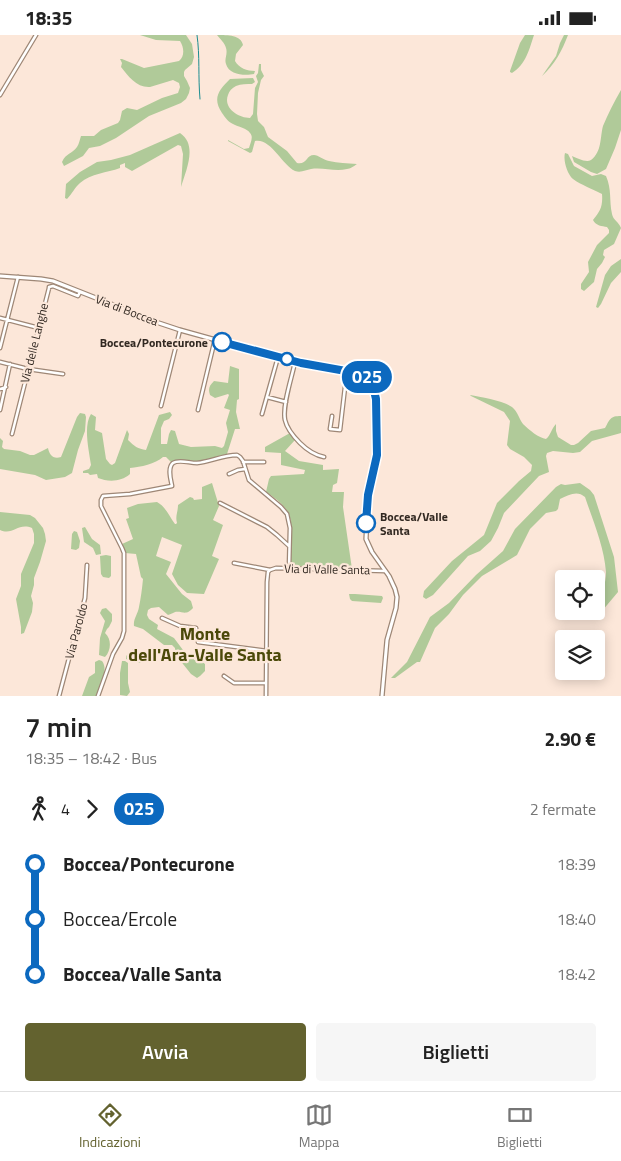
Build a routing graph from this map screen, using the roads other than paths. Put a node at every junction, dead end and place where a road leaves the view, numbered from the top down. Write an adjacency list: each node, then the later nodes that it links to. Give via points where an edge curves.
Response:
1 (36, 35): 2 (street)
2 (0, 95)
3 (0, 276): 4 (street, Via di Boccea)
4 (18, 277): 5 (street, Via di Boccea, via 50,281); 7 (street)
5 (80, 292): 9 (street, Via di Boccea); 16 (street, Via delle Langhe, via 78,296 49,287)
6 (0, 318): 7 (street)
7 (7, 320): 8 (street); 11 (street)
8 (35, 327)
9 (180, 330): 10 (street, Via di Boccea); 24 (street)
10 (215, 339): 12 (street, Via di Boccea); 26 (street)
11 (0, 348)
12 (278, 357): 13 (street, Via di Boccea); 21 (street)
13 (296, 361): 17 (street, Via di Boccea); 22 (street)
14 (0, 362): 15 (street)
15 (10, 365): 16 (street); 19 (street)
16 (26, 368): 18 (street); 29 (street, Via delle Langhe)
17 (347, 371): 28 (street, via 340,430 330,429); 41 (street, Via di Boccea, via 368,377 375,394 377,455 368,495 365,537)
18 (63, 375)
19 (6, 387): 20 (street); 23 (street)
20 (0, 389)
21 (267, 397): 22 (street); 27 (street)
22 (286, 402): 30 (street, via 285,417 292,433 307,449)
23 (1, 404): 25 (street)
24 (161, 406)
25 (0, 410)
26 (198, 410)
27 (262, 414)
28 (332, 416)
29 (12, 434)
30 (324, 457)
31 (243, 462): 32 (street); 33 (street); 47 (street, via 234,455 198,463 176,462 170,466 172,486 101,498 101,506 123,550 124,632)
32 (264, 462)
33 (245, 469): 34 (street); 36 (street, via 250,482 287,514)
34 (230, 474)
35 (220, 503): 36 (street, via 267,527)
36 (290, 546): 39 (street)
37 (234, 563): 40 (street, Via di Valle Santa)
38 (87, 565): 46 (street, Via Paroldo, via 84,598)
39 (289, 568): 40 (street, Via di Valle Santa); 41 (street, Via di Valle Santa)
40 (270, 570): 43 (street, via 267,582)
41 (385, 571): 49 (street, Via di Boccea, via 395,589 397,605 387,640)
42 (162, 618): 43 (street, via 196,629 198,642)
43 (267, 651): 45 (street)
44 (224, 676): 45 (street, via 234,683)
45 (266, 683): 48 (street)
46 (59, 696)
47 (98, 696)
48 (266, 696)
49 (382, 696)

